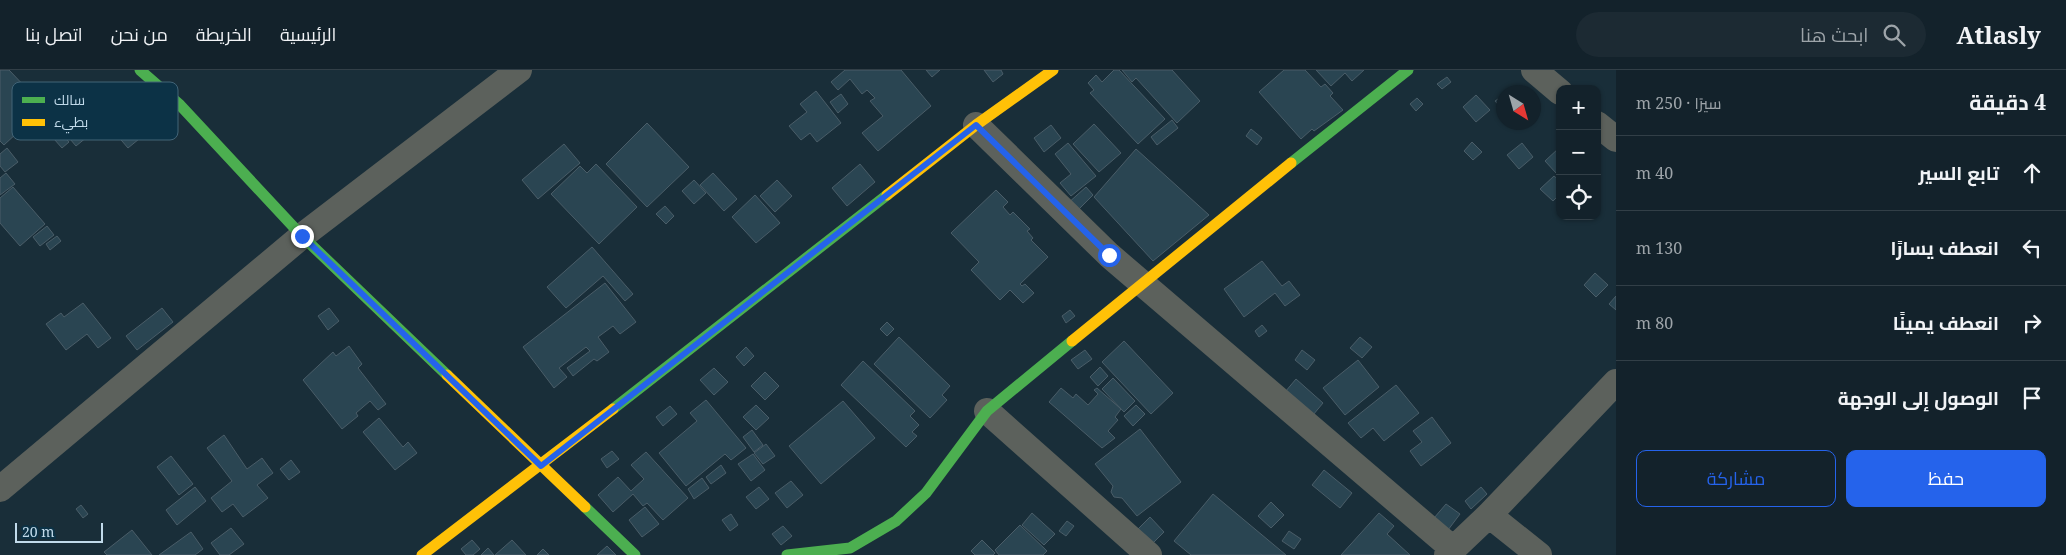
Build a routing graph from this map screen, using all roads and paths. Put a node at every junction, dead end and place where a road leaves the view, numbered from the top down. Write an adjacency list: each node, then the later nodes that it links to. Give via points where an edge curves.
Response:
1 (140, 70): 6 (street)
2 (519, 70): 12 (street)
3 (1053, 70): 9 (street)
4 (1408, 70): 13 (street)
5 (1534, 70): 7 (street)
6 (154, 82)
7 (1556, 89)
8 (178, 103): 12 (street)
9 (976, 125): 13 (street, via 1109,255); 16 (street)
10 (1601, 127): 11 (street)
11 (1616, 140)
12 (302, 236): 16 (street); 17 (street)
13 (1142, 282): 15 (street); 20 (street)
14 (1616, 382): 18 (street)
15 (987, 411): 19 (street, via 926,493 896,521); 24 (street)
16 (541, 466): 21 (street); 22 (street)
17 (0, 489)
18 (1489, 515): 20 (street); 25 (street)
19 (852, 552): 23 (street)
20 (1450, 552)
21 (422, 555)
22 (635, 555)
23 (787, 555)
24 (1149, 555)
25 (1539, 555)

